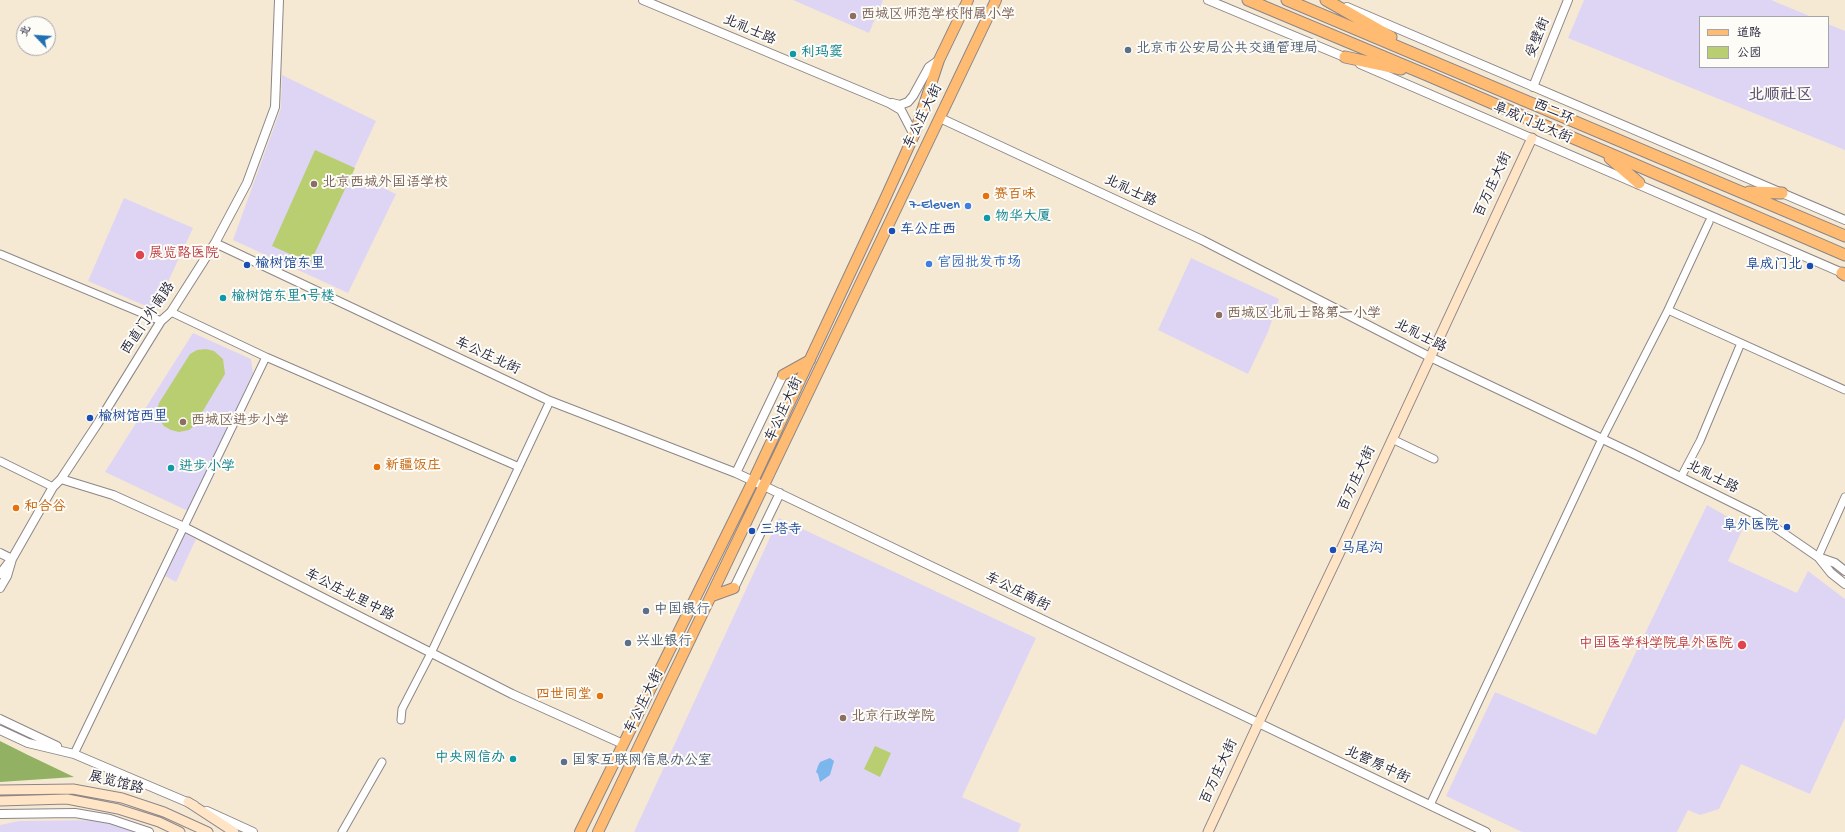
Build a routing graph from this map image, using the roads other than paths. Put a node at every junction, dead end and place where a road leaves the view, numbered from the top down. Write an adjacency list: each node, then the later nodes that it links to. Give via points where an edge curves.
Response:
1 (279, 0): 27 (street, 西直门外南路, via 275,107 247,183)
2 (643, 0): 16 (street, 北礼士路)
3 (968, 0): 12 (main road, 车公庄大街)
4 (996, 0): 17 (main road, 车公庄大街)
5 (1208, 0): 11 (street, 阜成门北大街)
6 (1248, 0): 14 (highway, 西二环)
7 (1288, 0): 13 (highway, 西二环)
8 (1326, 0): 13 (highway)
9 (1330, 0): 15 (street)
10 (1568, 0): 15 (street, 受壁街)
11 (1345, 57): 14 (highway); 19 (street, 阜成门北大街)
12 (939, 60): 16 (street, 北礼士路, via 929,67 908,102 900,105); 18 (main road, 车公庄大街)
13 (1433, 62): 22 (highway, 西二环)
14 (1427, 75): 20 (highway, 西二环)
15 (1533, 87): 23 (street)
16 (889, 103): 18 (street, 北礼士路, via 901,110)
17 (940, 118): 36 (street, 北礼士路, via 1202,240); 50 (main road, 车公庄大街)
18 (914, 135): 37 (main road, 车公庄大街)
19 (1532, 138): 21 (street, 阜成门北大街); 36 (main road, 百万庄大街)
20 (1602, 150): 21 (highway); 29 (highway, 西二环)
21 (1639, 183): 30 (street, 阜成门北大街)
22 (1741, 191): 23 (highway); 26 (highway, 西二环)
23 (1782, 193): 24 (street)
24 (1845, 220)
25 (1709, 222): 31 (street)
26 (1845, 236)
27 (215, 243): 32 (street, 西直门外南路); 40 (street, 车公庄北街)
28 (0, 254): 33 (street)
29 (1845, 255)
30 (1844, 274)
31 (1668, 310): 34 (street); 42 (street)
32 (170, 312): 33 (street, 西直门外南路); 35 (street)
33 (161, 321): 48 (street, 西直门外南路)
34 (1741, 343): 39 (street); 47 (street, via 1700,440)
35 (266, 357): 45 (street); 54 (street)
36 (1430, 357): 41 (main road, 百万庄大街); 42 (street, 北礼士路)
37 (810, 360): 38 (main road); 49 (main road, 车公庄大街)
38 (783, 375): 46 (street)
39 (1845, 390)
40 (550, 401): 45 (street); 46 (street, 车公庄北街)
41 (1392, 439): 43 (street); 67 (main road, 百万庄大街)
42 (1602, 439): 47 (street, 北礼士路); 75 (street)
43 (1434, 459)
44 (0, 461): 51 (street)
45 (519, 467): 64 (street)
46 (736, 473): 49 (street, 车公庄北街)
47 (1681, 477): 56 (street, 北礼士路, via 1757,515)
48 (61, 479): 51 (street, 西直门外南路); 54 (street, 车公庄北里中路, via 113,495)
49 (753, 481): 50 (street, 车公庄北街); 69 (main road, 车公庄大街)
50 (764, 486): 52 (street, 车公庄南街); 63 (main road, 车公庄大街)
51 (53, 487): 57 (street, 西直门外南路)
52 (780, 493): 62 (street); 67 (street, 车公庄南街)
53 (1845, 497): 56 (street)
54 (184, 527): 64 (street, 车公庄北里中路); 70 (street)
55 (0, 553): 57 (street)
56 (1818, 557): 58 (street, 北礼士路); 60 (street, 北礼士路, via 1831,573)
57 (12, 558): 59 (street, 西直门外南路)
58 (1845, 570)
59 (2, 573): 61 (street)
60 (1845, 584)
61 (0, 588)
62 (734, 588): 63 (main road)
63 (712, 596): 84 (main road, 车公庄大街)
64 (431, 653): 66 (street, via 402,709); 69 (street, 车公庄北里中路, via 512,694)
65 (0, 719): 70 (street, 展览馆路)
66 (401, 720)
67 (1258, 724): 75 (street, 北营房中街); 85 (main road, 百万庄大街)
68 (0, 730): 70 (street, 展览馆路, via 28,742)
69 (623, 744): 83 (main road, 车公庄大街)
70 (74, 754): 74 (street, 展览馆路)
71 (382, 762): 82 (street)
72 (0, 790): 79 (main road, 展览馆路, via 73,789 122,798 164,812)
73 (0, 801): 78 (main road, 展览馆路, via 67,799 118,809 159,822)
74 (188, 802): 80 (main road); 81 (street, 展览馆路)
75 (1430, 806): 86 (street, 北营房中街)
76 (0, 816): 77 (street, via 16,813 74,813 110,819)
77 (149, 832)
78 (180, 832)
79 (208, 832)
80 (234, 832)
81 (253, 832)
82 (342, 832)
83 (580, 832)
84 (598, 832)
85 (1208, 832)
86 (1486, 832)

